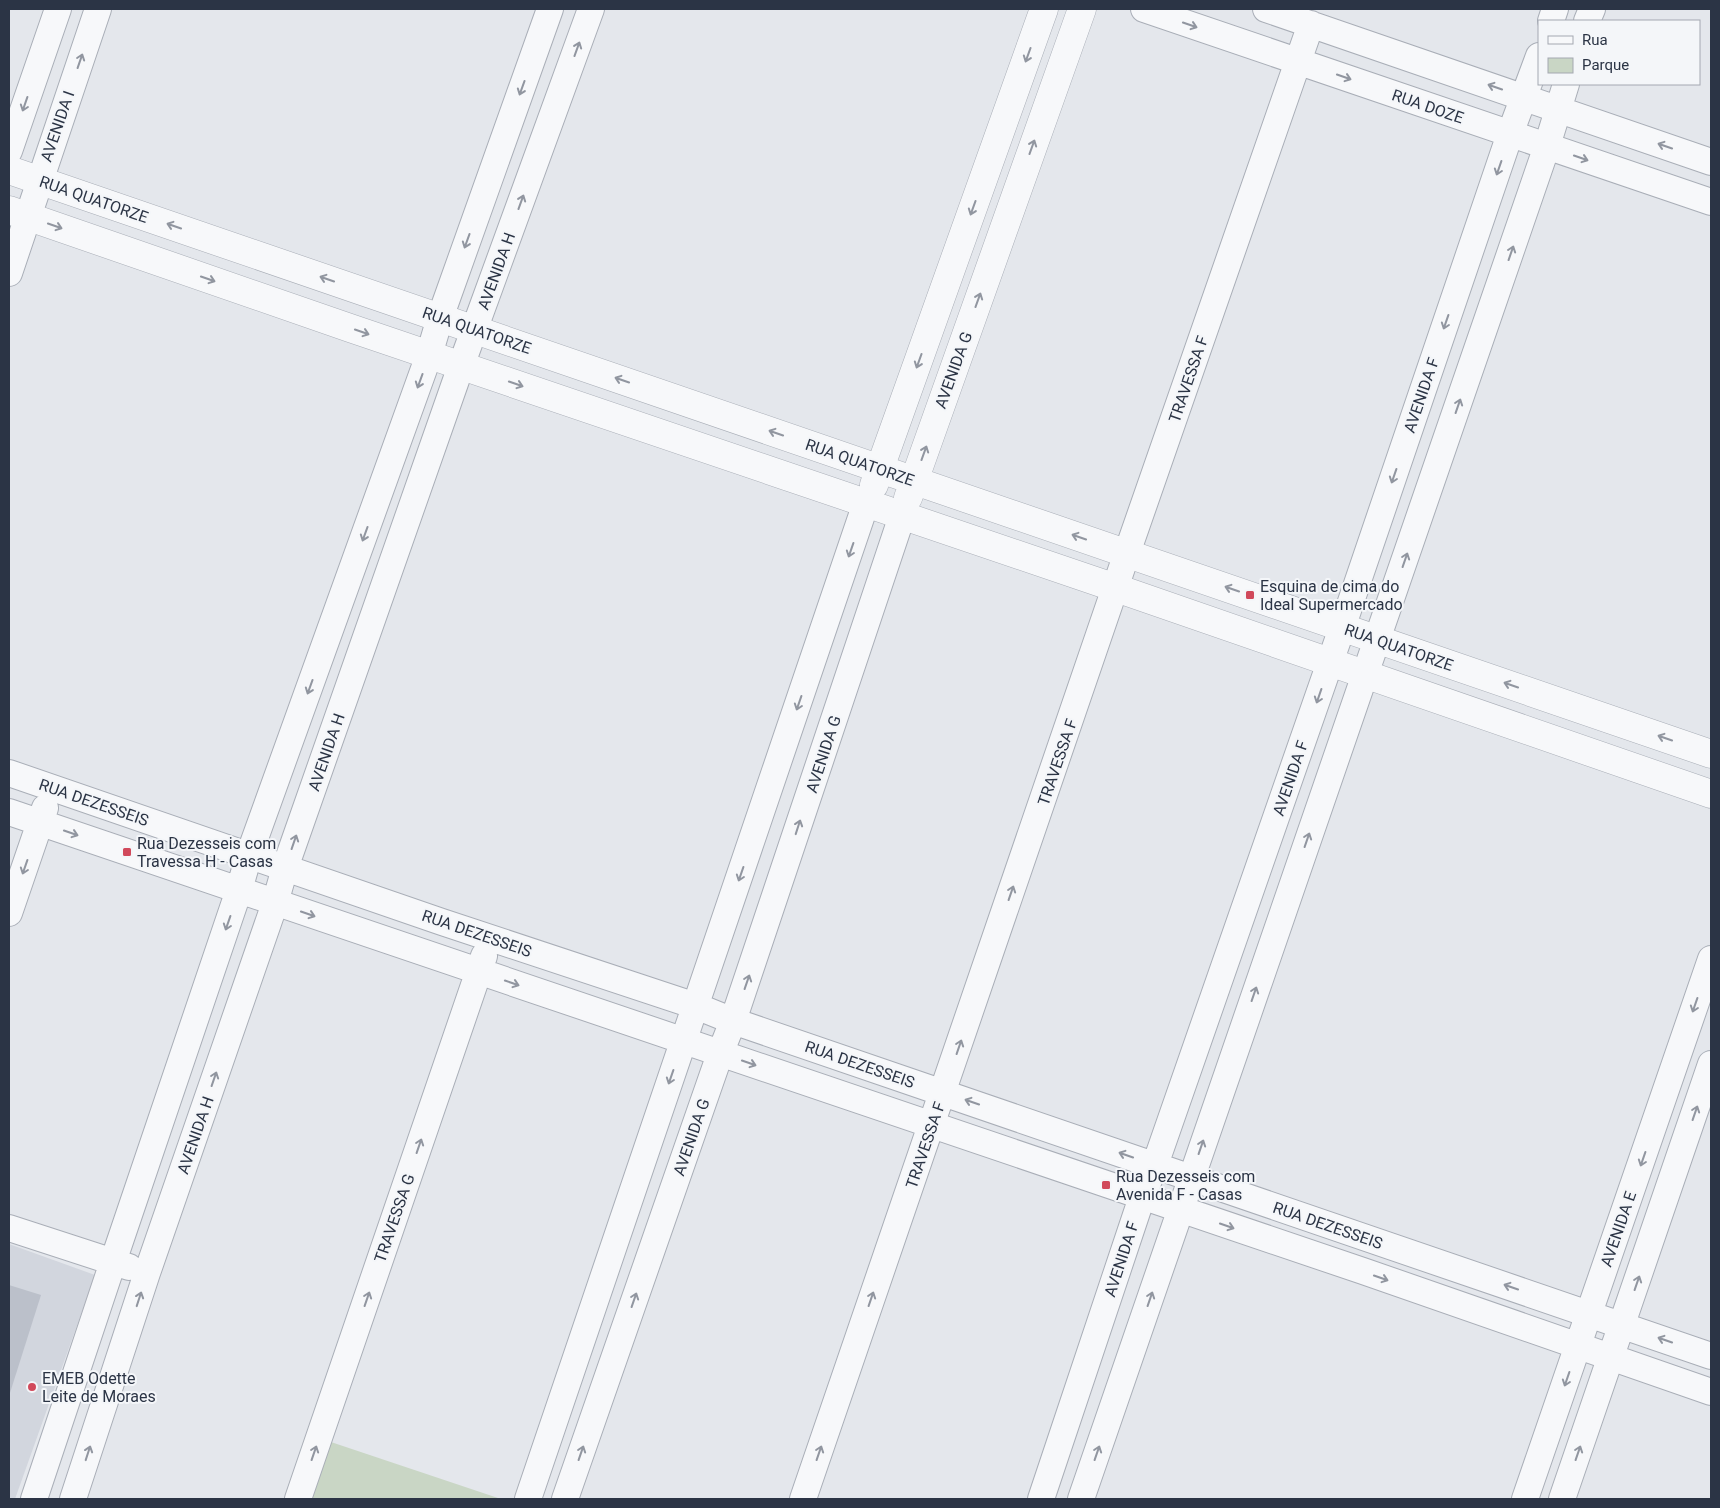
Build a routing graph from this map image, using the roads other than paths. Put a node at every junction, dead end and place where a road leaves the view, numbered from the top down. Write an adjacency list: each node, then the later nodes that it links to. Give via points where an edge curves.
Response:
1 (58, 9): 17 (street, one-way to 17)
2 (98, 9): 20 (street, AVENIDA I, one-way to 2)
3 (550, 9): 24 (street, one-way to 24)
4 (591, 9): 25 (street, AVENIDA H, one-way to 4)
5 (1044, 9): 28 (street, one-way to 28)
6 (1082, 9): 29 (street, AVENIDA G, one-way to 6)
7 (1144, 9): 11 (street, RUA DOZE, one-way to 11)
8 (1266, 9): 9 (street)
9 (1311, 24): 11 (street, TRAVESSA F); 13 (street, one-way to 9)
10 (1538, 59): 13 (street, AVENIDA F)
11 (1298, 61): 15 (street, RUA DOZE, one-way to 15); 32 (street, TRAVESSA F)
12 (1566, 85): 14 (street)
13 (1525, 98): 14 (street); 15 (street, AVENIDA F)
14 (1558, 109): 16 (street); 18 (street, one-way to 14)
15 (1510, 134): 16 (street, RUA DOZE); 34 (street, AVENIDA F, one-way to 34)
16 (1547, 146): 21 (street, RUA DOZE, one-way to 21); 35 (street, one-way to 16)
17 (9, 151)
18 (1711, 162)
19 (9, 170): 20 (street, RUA QUATORZE)
20 (39, 180): 22 (street, AVENIDA I); 24 (street, RUA QUATORZE, one-way to 20)
21 (1711, 202)
22 (18, 213): 23 (street, AVENIDA I); 26 (street, one-way to 26)
23 (9, 273)
24 (440, 318): 25 (street, RUA QUATORZE); 26 (street)
25 (475, 330): 27 (street, AVENIDA H); 28 (street, RUA QUATORZE, one-way to 25)
26 (429, 355): 27 (street); 46 (street, one-way to 46)
27 (461, 366): 30 (street, one-way to 30); 47 (street, AVENIDA H, one-way to 27)
28 (881, 469): 29 (street, RUA QUATORZE); 30 (street)
29 (914, 480): 31 (street, AVENIDA G); 32 (street, RUA QUATORZE, one-way to 29)
30 (866, 503): 31 (street); 44 (street, one-way to 44)
31 (902, 516): 33 (street); 45 (street, AVENIDA G, one-way to 31)
32 (1127, 553): 33 (street, TRAVESSA F); 34 (street, RUA QUATORZE, one-way to 32)
33 (1116, 588): 36 (street); 59 (street, TRAVESSA F, one-way to 33)
34 (1342, 628): 35 (street, RUA QUATORZE); 36 (street, AVENIDA F)
35 (1378, 639): 37 (street); 38 (street, RUA QUATORZE, one-way to 35)
36 (1330, 663): 37 (street); 61 (street, AVENIDA F, one-way to 61)
37 (1365, 674): 41 (street); 62 (street, one-way to 37)
38 (1711, 754)
39 (9, 773): 40 (street, RUA DEZESSEIS)
40 (52, 788): 43 (street); 46 (street, RUA DEZESSEIS)
41 (1711, 794)
42 (9, 812): 43 (street, RUA DEZESSEIS)
43 (40, 823): 48 (street, RUA DEZESSEIS, one-way to 48); 50 (street, one-way to 50)
44 (752, 842): 45 (street); 54 (street, one-way to 54)
45 (790, 852): 55 (street, AVENIDA G, one-way to 45)
46 (249, 855): 47 (street, RUA DEZESSEIS); 48 (street)
47 (285, 868): 49 (street, AVENIDA H); 51 (street, RUA DEZESSEIS)
48 (239, 890): 49 (street, RUA DEZESSEIS); 66 (street, one-way to 66)
49 (275, 903): 53 (street, RUA DEZESSEIS, one-way to 53); 67 (street, AVENIDA H, one-way to 49)
50 (9, 913)
51 (490, 938): 53 (street, TRAVESSA G); 54 (street, RUA DEZESSEIS)
52 (1711, 959): 68 (street, AVENIDA E, one-way to 68)
53 (479, 972): 56 (street, RUA DEZESSEIS, one-way to 56); 76 (street, TRAVESSA G, one-way to 53)
54 (696, 1006): 55 (street, RUA DEZESSEIS); 56 (street)
55 (733, 1021): 57 (street, AVENIDA G); 59 (street, RUA DEZESSEIS)
56 (683, 1041): 57 (street, RUA DEZESSEIS); 77 (street, one-way to 77)
57 (720, 1054): 60 (street, RUA DEZESSEIS, one-way to 60); 78 (street, AVENIDA G, one-way to 57)
58 (1711, 1064): 69 (street, one-way to 58)
59 (943, 1092): 60 (street, TRAVESSA F); 61 (street, RUA DEZESSEIS, one-way to 59)
60 (931, 1125): 63 (street, RUA DEZESSEIS); 79 (street, TRAVESSA F, one-way to 60)
61 (1155, 1165): 62 (street, RUA DEZESSEIS); 63 (street, AVENIDA F)
62 (1191, 1177): 64 (street); 68 (street, RUA DEZESSEIS, one-way to 62)
63 (1142, 1197): 64 (street, RUA DEZESSEIS); 80 (street, AVENIDA F)
64 (1180, 1210): 70 (street, RUA DEZESSEIS, one-way to 70); 81 (street, one-way to 64)
65 (9, 1228): 66 (street)
66 (112, 1262): 67 (street); 74 (street)
67 (147, 1273): 75 (street, AVENIDA H, one-way to 67)
68 (1589, 1314): 69 (street, RUA DEZESSEIS); 70 (street, AVENIDA E)
69 (1623, 1325): 71 (street, RUA DEZESSEIS, one-way to 69); 72 (street)
70 (1578, 1346): 72 (street, RUA DEZESSEIS); 82 (street, AVENIDA E, one-way to 82)
71 (1711, 1356)
72 (1612, 1357): 73 (street, RUA DEZESSEIS); 83 (street, one-way to 72)
73 (1711, 1392)
74 (34, 1499)
75 (72, 1499)
76 (298, 1499)
77 (528, 1499)
78 (565, 1499)
79 (803, 1499)
80 (1041, 1499)
81 (1081, 1499)
82 (1524, 1499)
83 (1562, 1499)

